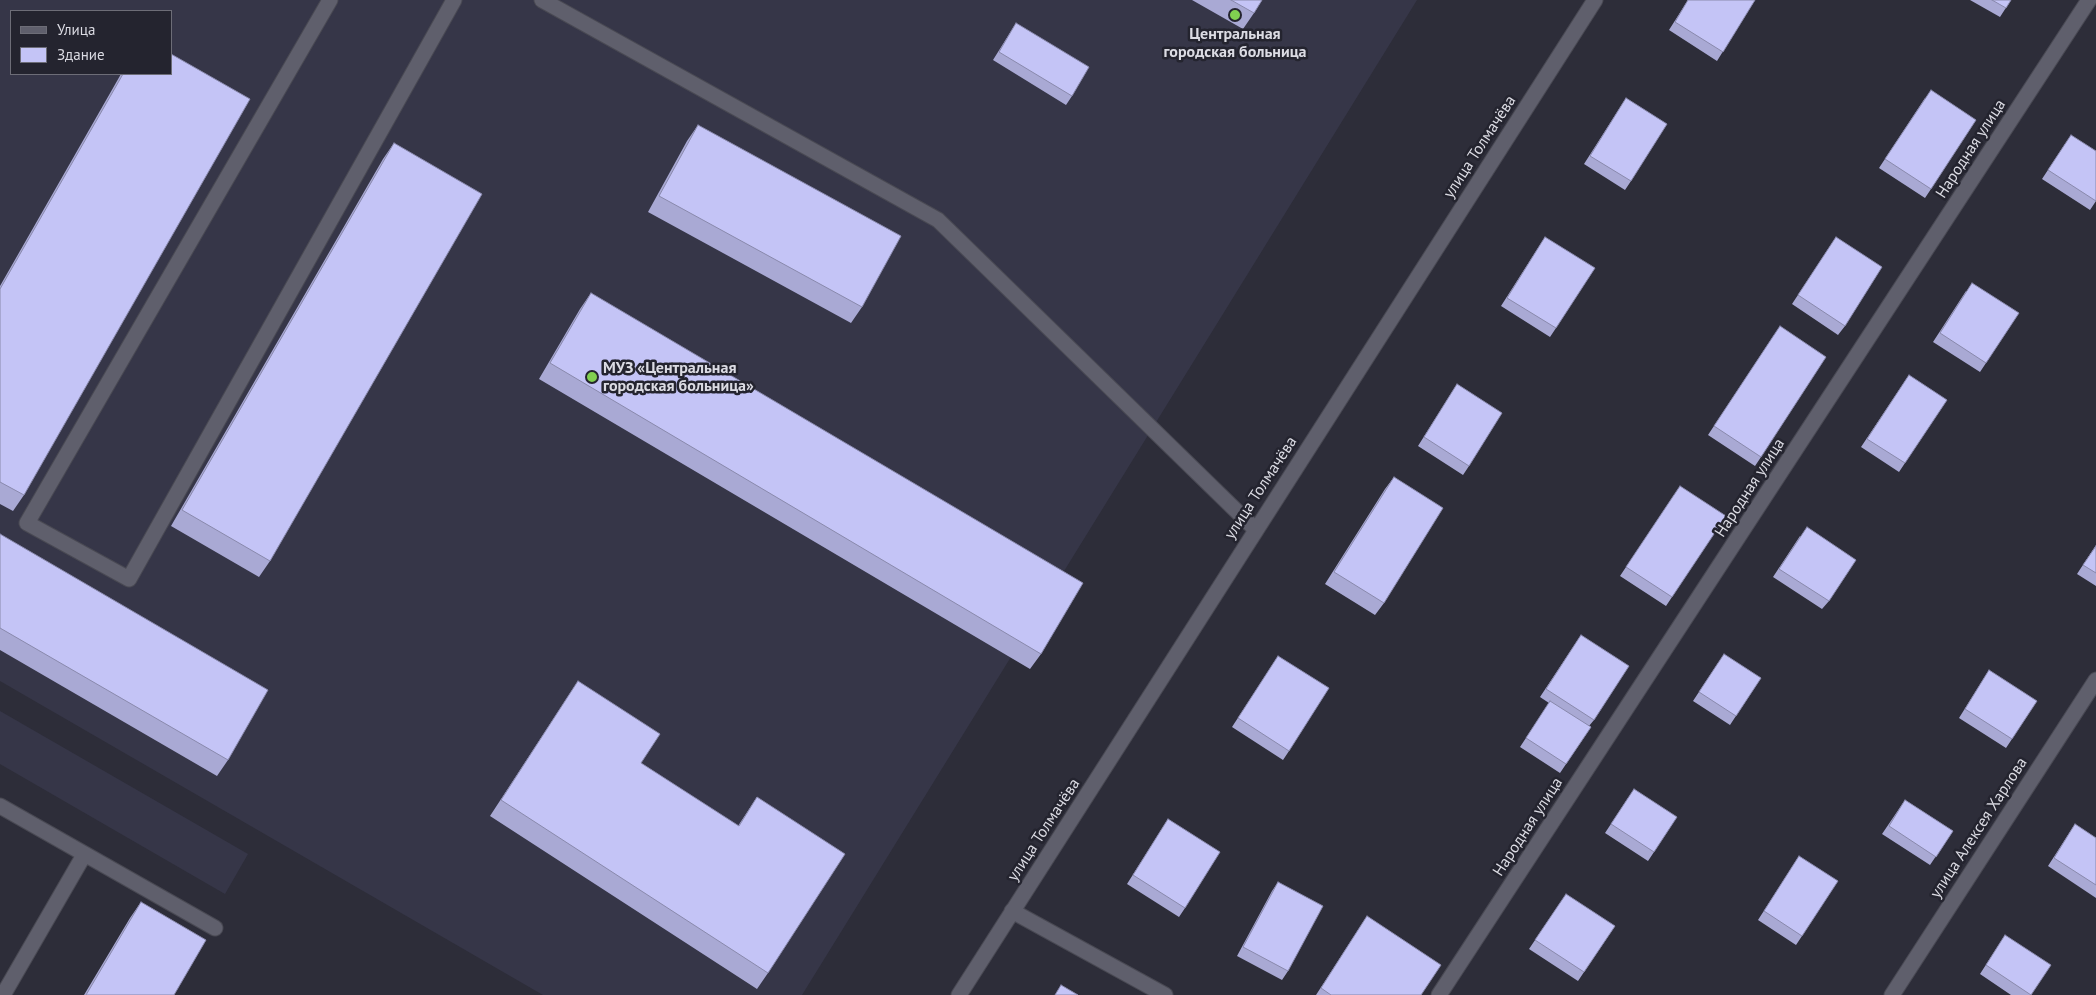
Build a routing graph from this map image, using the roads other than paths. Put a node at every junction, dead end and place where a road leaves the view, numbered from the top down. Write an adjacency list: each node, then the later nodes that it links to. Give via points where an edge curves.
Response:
1 (330, 0): 2 (street, via 27,523 129,579)
2 (454, 0)
3 (542, 0): 6 (street, via 938,220)
4 (1594, 0): 6 (street, улица Толмачёва)
5 (2089, 0): 15 (street, Народная улица)
6 (1256, 529): 10 (street, улица Толмачёва)
7 (2096, 680): 16 (street, улица Алексея Харлова)
8 (0, 806): 9 (street)
9 (84, 855): 11 (street); 12 (street)
10 (1012, 911): 13 (street, улица Толмачёва); 14 (street)
11 (215, 928)
12 (3, 995)
13 (959, 995)
14 (1165, 995)
15 (1439, 995)
16 (1892, 995)

